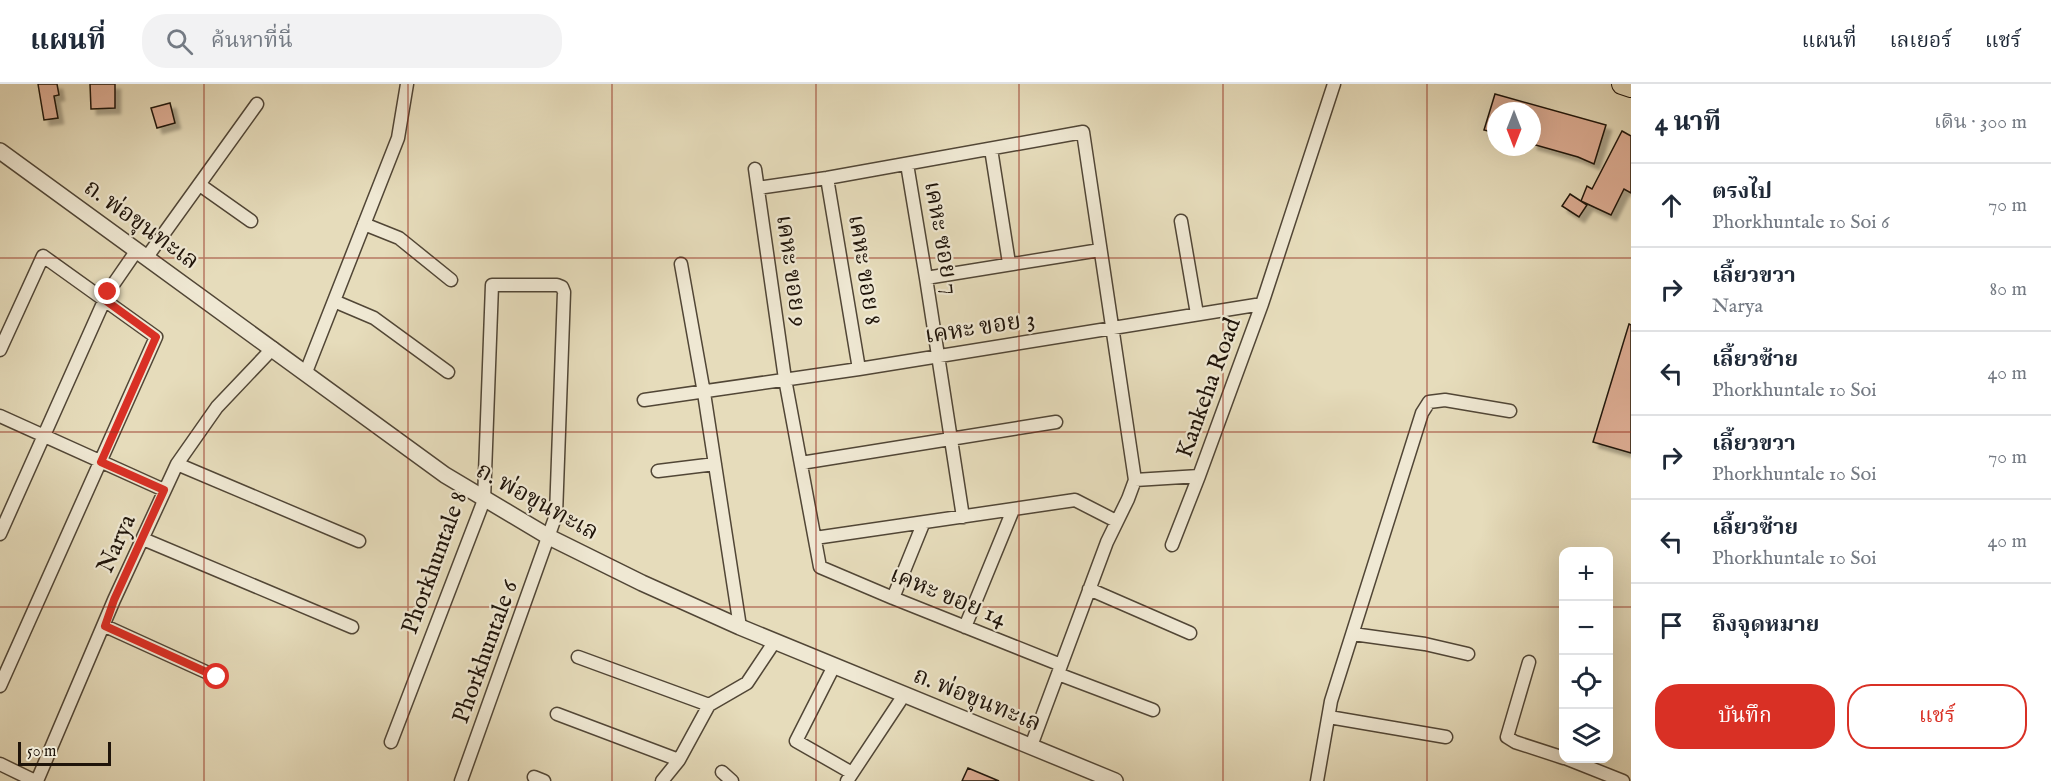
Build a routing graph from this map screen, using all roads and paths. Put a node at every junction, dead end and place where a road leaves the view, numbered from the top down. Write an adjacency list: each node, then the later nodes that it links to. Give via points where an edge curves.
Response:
1 (407, 84): 15 (street, via 398,138)
2 (1334, 84): 25 (street, Kankeha Road)
3 (1622, 84): 4 (highway)
4 (1631, 87)
5 (257, 104): 11 (street)
6 (991, 149): 8 (street); 16 (street, via 1083,132); 18 (street)
7 (0, 151): 17 (street, ถ. พ่อขุนทะเล)
8 (907, 164): 10 (street); 20 (street, เคหะ ซอย 7)
9 (755, 169): 12 (street, เคหะ ขอย 9)
10 (827, 178): 12 (street); 31 (street, เคหะ ขอย 8)
11 (200, 184): 13 (street); 17 (street)
12 (758, 188): 34 (street, เคหะ ขอย 9)
13 (251, 221)
14 (1181, 221): 26 (street)
15 (364, 224): 21 (street, via 399,238); 24 (street)
16 (1100, 250): 18 (street); 27 (street)
17 (142, 254): 23 (street); 28 (street, ถ. พ่อขุนทะเล)
18 (1009, 263): 20 (street)
19 (681, 264): 35 (street)
20 (926, 278): 30 (street, เคหะ ซอย 7)
21 (452, 280)
22 (492, 285): 50 (street, Phorkhuntale 8); 56 (street, Phorkhuntale 6, via 557,285 564,292 556,515)
23 (105, 300): 29 (street, via 43,256); 40 (street); 42 (street, via 156,337)
24 (334, 301): 32 (street); 33 (street, via 374,318)
25 (1262, 304): 26 (street, เคหะ ขอย 3); 47 (street, Kankeha Road)
26 (1197, 314): 27 (street, เคหะ ขอย 3)
27 (1112, 328): 30 (street, เคหะ ขอย 3); 48 (street)
28 (273, 348): 32 (street, ถ. พ่อขุนทะเล); 44 (street, Narya, via 217,407)
29 (0, 350)
30 (938, 355): 31 (street, เคหะ ขอย 3); 41 (street, เคหะ ซอย 7)
31 (859, 369): 34 (street, เคหะ ขอย 3)
32 (306, 372): 50 (street, ถ. พ่อขุนทะเล)
33 (448, 372)
34 (785, 379): 35 (street, เคหะ ขอย 3); 43 (street, เคหะ ขอย 9)
35 (704, 393): 36 (street, เคหะ ขอย 3); 45 (street)
36 (644, 400)
37 (1510, 411): 69 (street, via 1445,400 1433,400 1426,405)
38 (0, 416): 40 (street)
39 (1056, 423): 41 (street)
40 (44, 436): 42 (street); 55 (street)
41 (951, 439): 43 (street); 52 (street, เคหะ ซอย 7)
42 (101, 462): 49 (street); 77 (street)
43 (801, 463): 57 (street, เคหะ ขอย 9)
44 (177, 464): 49 (street, Narya); 59 (street)
45 (715, 464): 46 (street); 66 (street)
46 (658, 471)
47 (1198, 476): 48 (street, Kankeha Road); 60 (street)
48 (1135, 480): 53 (street)
49 (164, 490): 58 (street, Narya)
50 (484, 500): 56 (street, ถ. พ่อขุนทะเล); 84 (street, Phorkhuntale 8)
51 (1013, 510): 52 (street); 53 (street, via 1075,500); 67 (street)
52 (963, 517): 54 (street)
53 (1116, 521): 62 (street)
54 (923, 524): 57 (street); 63 (street)
55 (0, 534)
56 (549, 537): 66 (street, ถ. พ่อขุนทะเล); 92 (street, Phorkhuntale 6)
57 (815, 538): 61 (street, เคหะ ขอย 9)
58 (143, 539): 64 (street, Narya); 65 (street)
59 (359, 541)
60 (1172, 545)
61 (820, 567): 63 (street, เคหะ ขอย 14)
62 (1089, 589): 68 (street); 75 (street)
63 (893, 598): 67 (street, เคหะ ขอย 14)
64 (105, 626): 76 (street); 91 (street, Narya)
65 (352, 627)
66 (740, 627): 70 (street, ถ. พ่อขุนทะเล)
67 (964, 627): 75 (street, เคหะ ขอย 14)
68 (1190, 633)
69 (1353, 634): 71 (street); 82 (street)
70 (775, 641): 74 (street, ถ. พ่อขุนทะเล); 79 (street, via 747,683)
71 (1468, 654)
72 (578, 657): 79 (street)
73 (1529, 662): 86 (street, via 1507,737)
74 (834, 666): 78 (street, ถ. พ่อขุนทะเล); 90 (street, via 796,741)
75 (1060, 670): 80 (street, เคหะ ขอย 14); 85 (street)
76 (217, 677)
77 (0, 686)
78 (904, 695): 85 (street, ถ. พ่อขุนทะเล); 90 (street)
79 (709, 705): 87 (street)
80 (1153, 710)
81 (557, 714): 87 (street)
82 (1329, 717): 83 (street); 95 (street)
83 (1446, 737)
84 (391, 742)
85 (1031, 746): 94 (street, ถ. พ่อขุนทะเล)
86 (1559, 756)
87 (679, 760): 93 (street)
88 (1577, 763): 96 (street)
89 (0, 764): 91 (street)
90 (849, 777)
91 (36, 781)
92 (461, 781)
93 (662, 781)
94 (1115, 781)
95 (1317, 781)
96 (1623, 781)

